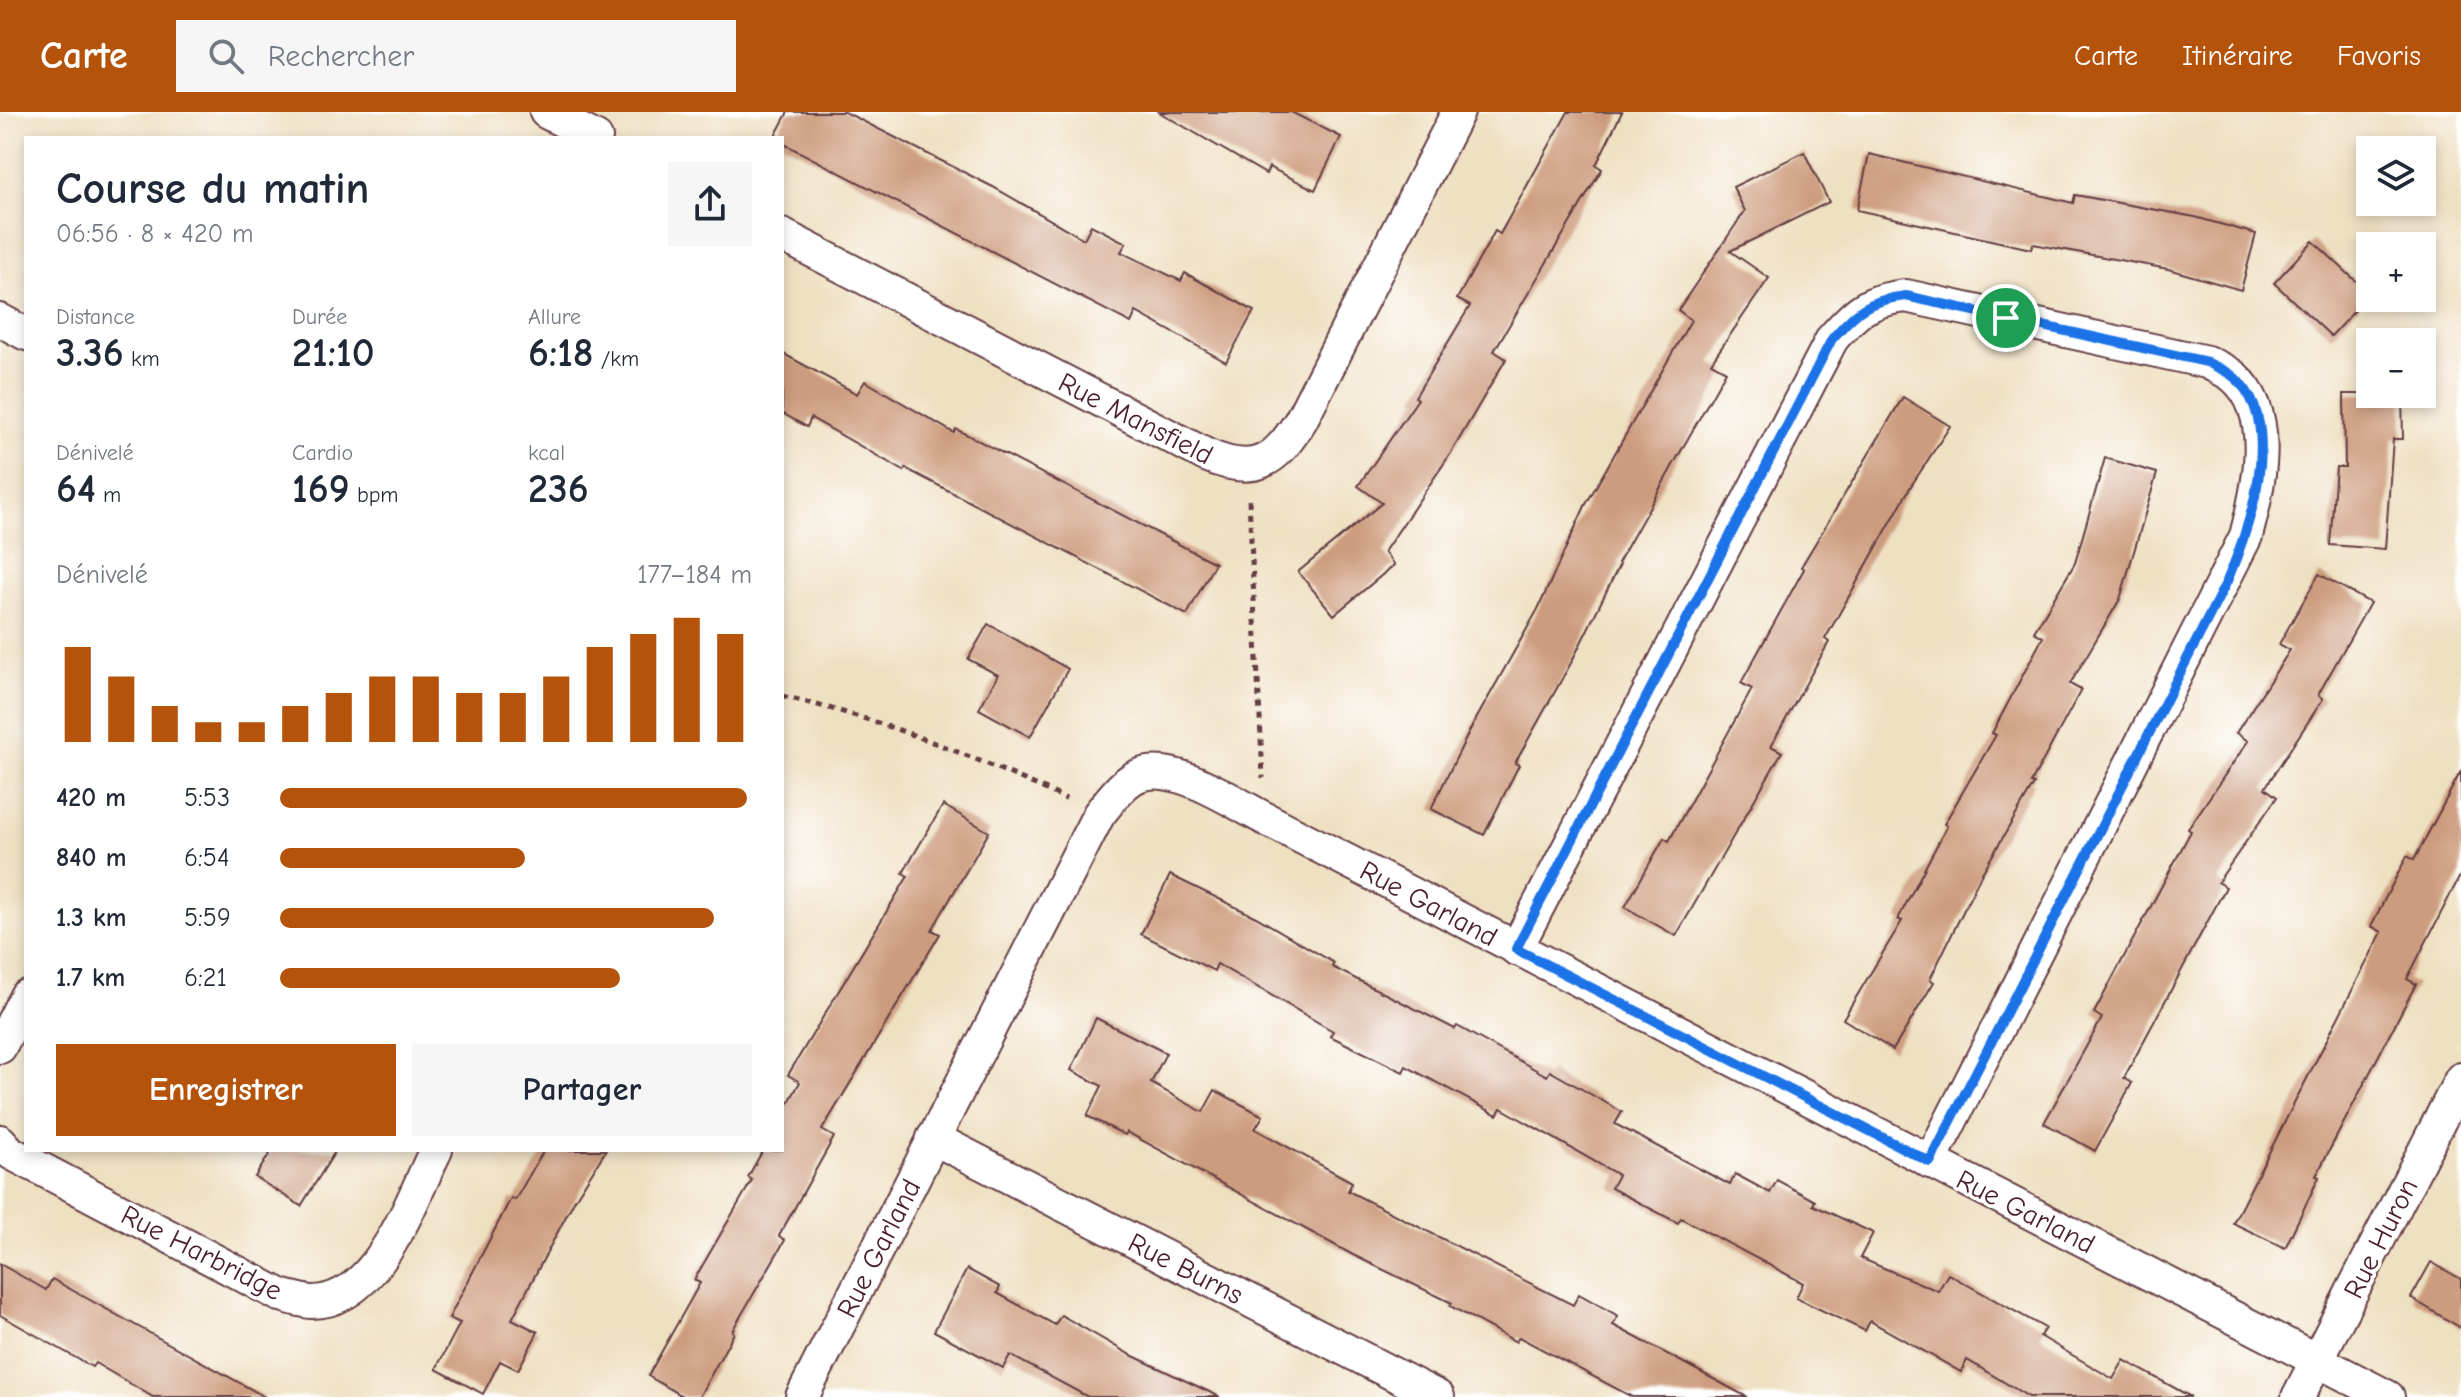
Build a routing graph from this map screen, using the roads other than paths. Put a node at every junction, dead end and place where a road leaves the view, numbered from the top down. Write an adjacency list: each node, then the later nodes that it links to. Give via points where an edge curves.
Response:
1 (546, 112): 3 (street)
2 (1458, 112): 4 (street, Rue Mansfield, via 1301,420 1286,445 1247,467 1206,455)
3 (592, 136)
4 (784, 236)
5 (0, 320): 6 (street)
6 (24, 333)
7 (1516, 949): 11 (street, Rue Garland, via 1166,772 1140,775 1099,814); 14 (street, Rue Garland); 14 (street, via 1832,339 1853,315 1878,299 1906,296 2207,362 2235,378 2256,408 2257,494 2246,536)
8 (24, 1000): 9 (street)
9 (0, 1047)
10 (2461, 1079): 15 (street, Rue Huron)
11 (933, 1138): 16 (street, Rue Garland); 17 (street, Rue Burns)
12 (0, 1141): 13 (street, Rue Harbridge, via 11,1153 280,1295 311,1302 339,1296 364,1280 381,1258)
13 (435, 1152)
14 (1930, 1162): 15 (street, Rue Garland)
15 (2318, 1359): 18 (street, Rue Huron); 19 (street, Rue Garland)
16 (802, 1397)
17 (1438, 1397)
18 (2298, 1397)
19 (2388, 1397)

